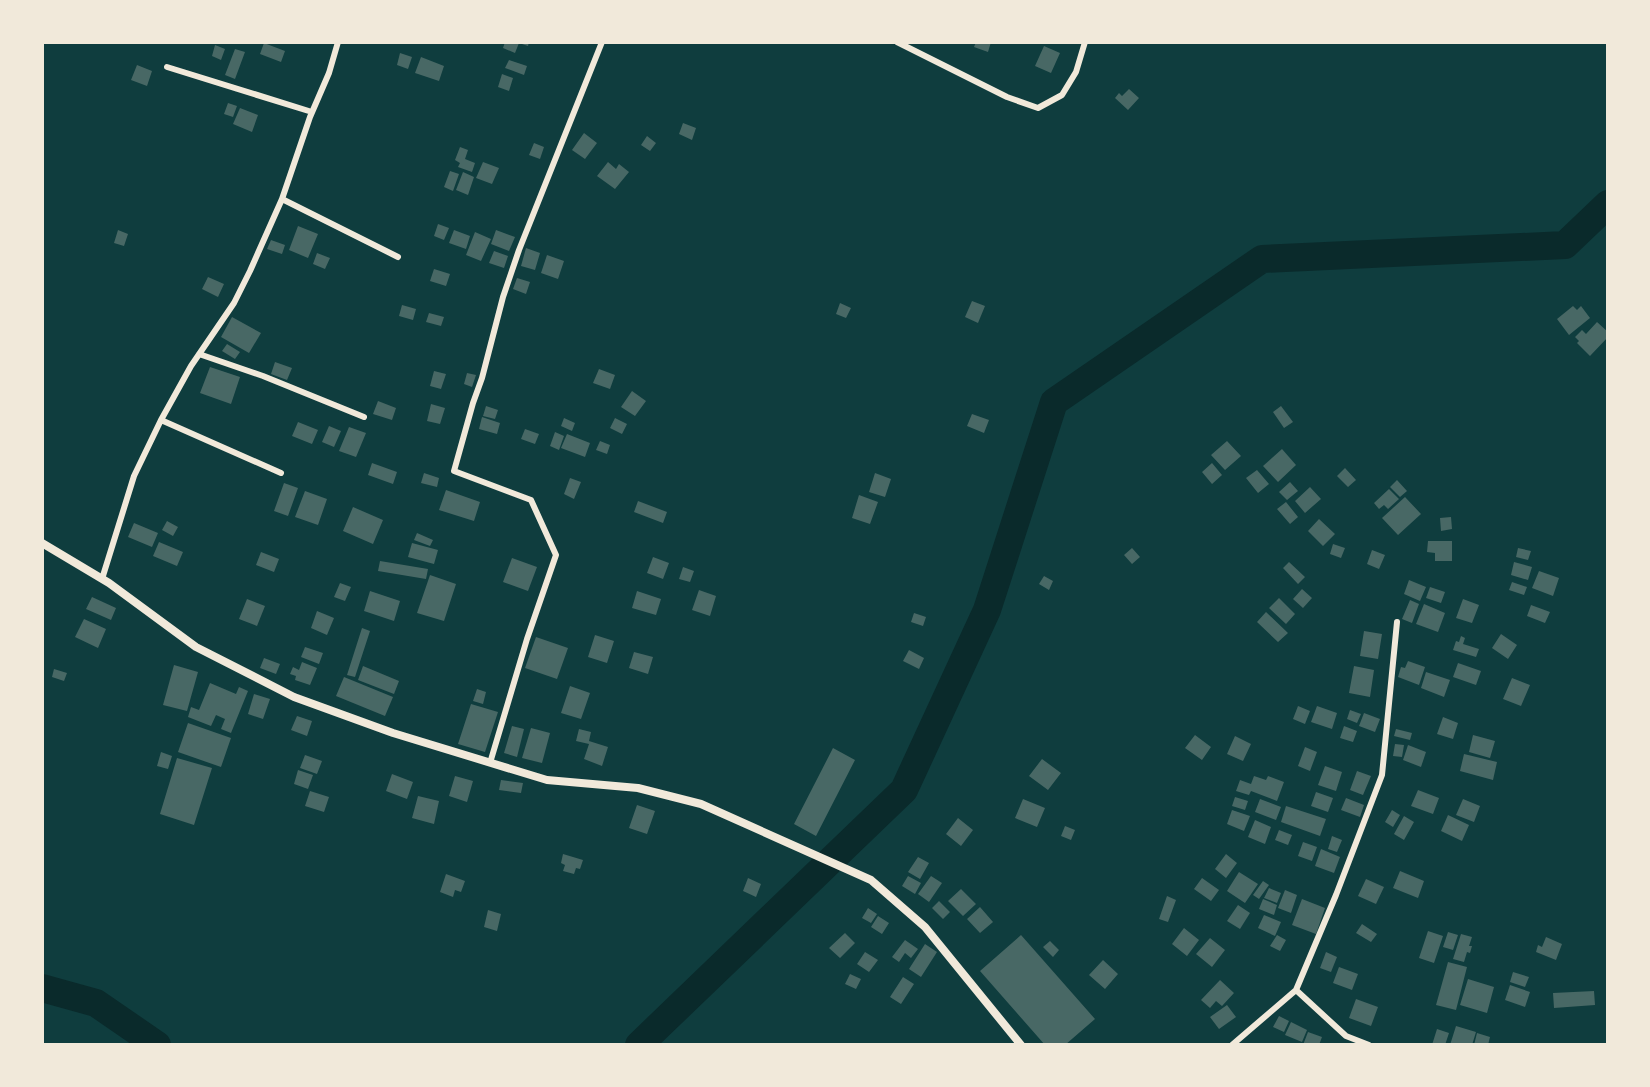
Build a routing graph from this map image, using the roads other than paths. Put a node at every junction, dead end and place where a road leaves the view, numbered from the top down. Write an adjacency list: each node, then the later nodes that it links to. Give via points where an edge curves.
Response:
1 (338, 42): 6 (street)
2 (602, 42): 16 (street, via 519,250 454,471 531,500 556,555)
3 (897, 42): 4 (street, via 1038,108 1062,95)
4 (1085, 42)
5 (167, 67): 6 (street)
6 (312, 112): 7 (street)
7 (282, 199): 8 (street); 9 (street, via 234,303)
8 (398, 257)
9 (199, 354): 10 (street); 11 (street)
10 (364, 417)
11 (161, 420): 12 (street); 14 (street, via 134,476)
12 (281, 473)
13 (42, 543): 14 (street)
14 (102, 579): 16 (street, via 196,647 294,697)
15 (1397, 622): 17 (street, via 1382,775)
16 (490, 763): 18 (street, via 547,780 638,788 701,804 871,880 925,927)
17 (1296, 990): 19 (street); 20 (street, via 1346,1036)
18 (1021, 1045)
19 (1232, 1045)
20 (1369, 1045)

